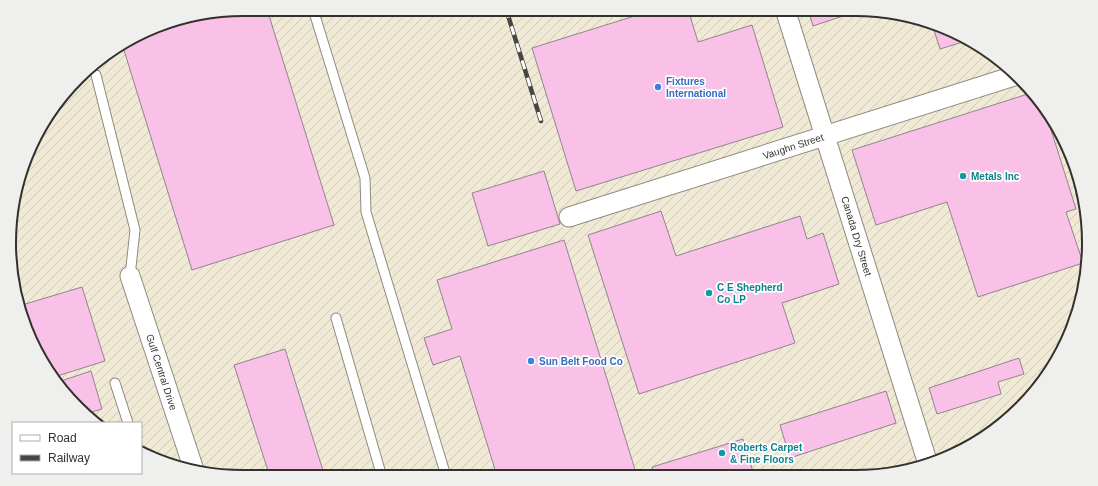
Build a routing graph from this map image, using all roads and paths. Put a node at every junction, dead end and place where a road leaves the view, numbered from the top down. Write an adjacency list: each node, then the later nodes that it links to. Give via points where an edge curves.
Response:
1 (315, 16): 14 (lane, via 365,178 366,212)
2 (788, 16): 5 (street, Canada Dry Street)
3 (96, 75): 7 (lane, via 136,230)
4 (1011, 77): 5 (street, Vaughn Street)
5 (825, 136): 6 (street, Vaughn Street); 11 (street, Canada Dry Street)
6 (569, 217)
7 (130, 276): 12 (street, Gulf Central Drive)
8 (336, 318): 13 (lane)
9 (115, 383): 10 (lane)
10 (128, 422)
11 (926, 458)
12 (192, 464)
13 (380, 470)
14 (444, 470)

